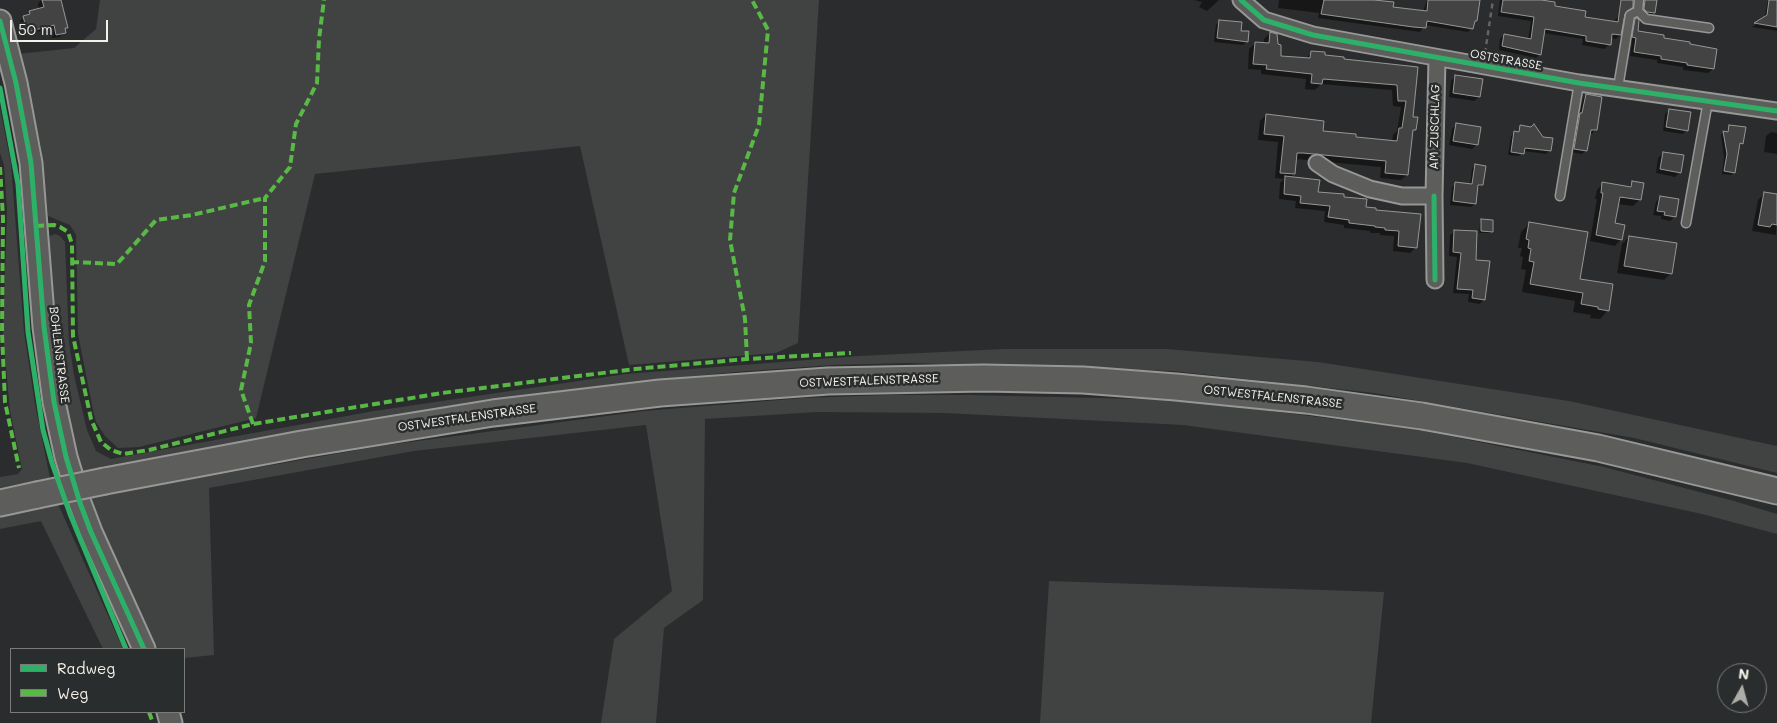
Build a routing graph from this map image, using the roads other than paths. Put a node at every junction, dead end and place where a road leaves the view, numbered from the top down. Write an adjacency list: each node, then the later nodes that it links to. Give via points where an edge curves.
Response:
1 (1241, 0): 6 (street, OSTSTRASSE, via 1264,20 1313,35)
2 (1639, 0): 3 (lane)
3 (1638, 11): 5 (lane, via 1646,19); 8 (lane, via 1630,15)
4 (0, 25): 20 (street, BOHLENSTRASSE, via 20,100 31,163 44,327 62,438 86,518)
5 (1709, 28)
6 (1437, 58): 7 (street, OSTSTRASSE); 12 (street, AM ZUSCHLAG)
7 (1578, 83): 8 (street, OSTSTRASSE); 13 (lane)
8 (1618, 88): 9 (street, OSTSTRASSE)
9 (1708, 101): 10 (street, OSTSTRASSE); 14 (lane)
10 (1777, 111)
11 (1317, 163): 12 (street, via 1370,189 1402,196)
12 (1434, 196): 15 (street, AM ZUSCHLAG)
13 (1560, 196)
14 (1686, 223)
15 (1435, 280)
16 (1739, 483): 17 (main road, OSTWESTFALENSTRASSE); 18 (main road, OSTWESTFALENSTRASSE); 19 (main road, OSTWESTFALENSTRASSE, bridge, via 1598,448 1412,414 1176,387 1083,380 984,378 747,385 660,392 493,413 302,444)
17 (1777, 491)
18 (1777, 495)
19 (0, 502)
20 (144, 648)

